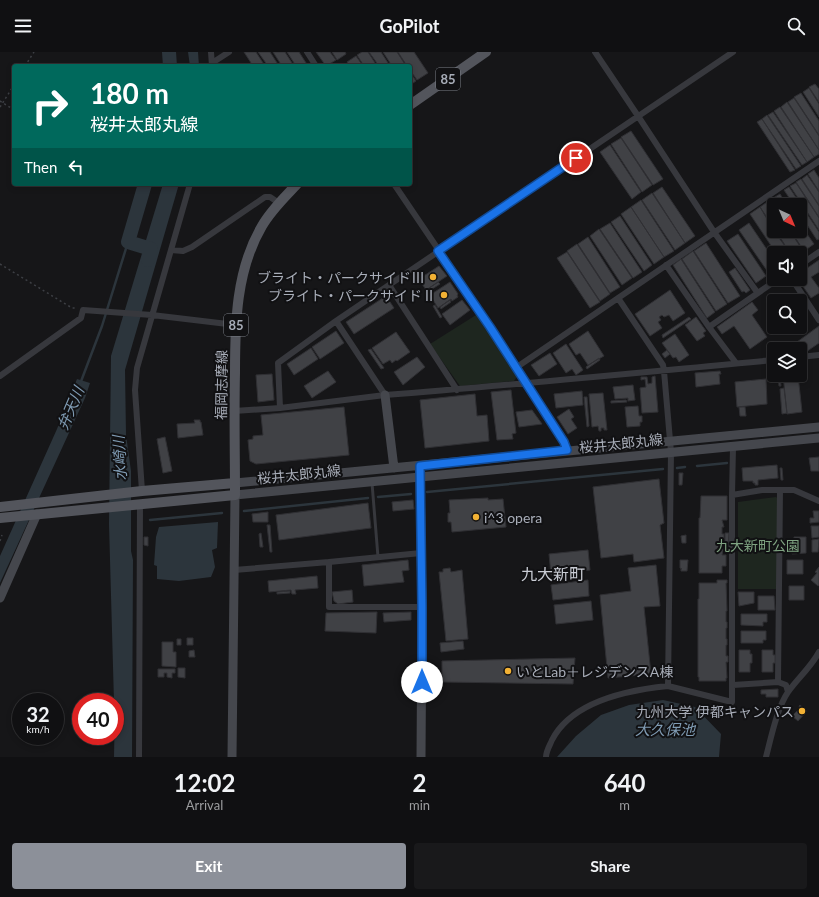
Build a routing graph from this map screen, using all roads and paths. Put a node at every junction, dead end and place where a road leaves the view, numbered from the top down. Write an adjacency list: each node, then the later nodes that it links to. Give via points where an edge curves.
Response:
1 (34, 52): 8 (path)
2 (211, 52): 9 (street)
3 (228, 52): 9 (street)
4 (307, 52): 10 (street)
5 (486, 52): 14 (main road, 85)
6 (595, 52): 17 (street)
7 (733, 52): 17 (street)
8 (27, 64)
9 (212, 64)
10 (315, 64)
11 (12, 88): 13 (path)
12 (0, 101): 13 (path)
13 (3, 103): 15 (path); 16 (path)
14 (412, 104)
15 (0, 108)
16 (12, 109)
17 (638, 116): 23 (street); 25 (street)
18 (819, 162): 23 (street)
19 (189, 186): 24 (street)
20 (295, 186): 22 (main road, 福岡志摩線 / 85)
21 (395, 186): 25 (street)
22 (279, 203): 24 (street, via 265,197 192,247 183,251); 39 (main road, 福岡志摩線 / 85, via 262,225 249,254 239,291)
23 (714, 232): 29 (street); 33 (street)
24 (171, 250): 36 (street)
25 (438, 251): 30 (street); 45 (street)
26 (819, 252): 27 (street)
27 (807, 260)
28 (0, 264): 35 (path, via 72,308)
29 (666, 264): 34 (street); 40 (street)
30 (390, 285): 38 (street); 49 (street)
31 (767, 286): 33 (street)
32 (797, 286): 37 (street)
33 (757, 292): 40 (street)
34 (618, 298): 45 (street); 46 (street)
35 (83, 310): 36 (street); 47 (street, via 81,318)
36 (152, 315): 39 (street); 65 (street, via 137,368 135,390)
37 (819, 320)
38 (336, 321): 50 (street); 51 (street, via 278,363)
39 (236, 325): 52 (main road, 福岡志摩線 / 85)
40 (709, 327): 44 (street)
41 (819, 355): 42 (street)
42 (807, 356)
43 (767, 361): 44 (street)
44 (736, 363): 46 (street)
45 (517, 367): 48 (street)
46 (664, 370): 48 (street); 55 (street)
47 (0, 376)
48 (527, 384): 49 (street); 57 (street)
49 (457, 390): 50 (street)
50 (386, 395): 51 (street); 60 (main road)
51 (280, 408): 52 (street)
52 (234, 411): 63 (main road, 福岡志摩線 / 85)
53 (819, 427): 55 (main road, 桜井太郎丸線)
54 (819, 438): 56 (main road, 桜井太郎丸線)
55 (670, 441): 57 (main road, 桜井太郎丸線); 58 (street)
56 (732, 447): 58 (main road, 桜井太郎丸線); 67 (street)
57 (567, 450): 59 (main road, 桜井太郎丸線)
58 (671, 452): 61 (main road, 桜井太郎丸線); 84 (street)
59 (420, 466): 60 (main road, 桜井太郎丸線); 61 (main road)
60 (394, 468): 63 (main road, 桜井太郎丸線)
61 (420, 476): 62 (main road, 桜井太郎丸線); 75 (main road)
62 (372, 481): 66 (main road, 桜井太郎丸線); 76 (lane)
63 (235, 483): 65 (main road); 66 (main road, 福岡志摩線 / 85)
64 (780, 490): 67 (street); 68 (street, via 794,490); 82 (street)
65 (139, 492): 70 (main road)
66 (235, 495): 69 (main road); 78 (main road)
67 (732, 495): 83 (street)
68 (819, 501)
69 (138, 505): 71 (main road); 86 (street)
70 (0, 506)
71 (35, 514): 72 (main road); 79 (main road)
72 (0, 518)
73 (2, 535): 74 (path)
74 (0, 541)
75 (421, 553): 76 (street); 80 (main road)
76 (378, 557): 77 (street)
77 (329, 562): 78 (street); 80 (street, via 329,607)
78 (234, 570): 87 (main road)
79 (0, 598)
80 (422, 607): 88 (main road)
81 (819, 652): 85 (street, via 814,662)
82 (778, 682): 83 (street); 85 (street, via 786,685)
83 (733, 685): 84 (street, via 732,702)
84 (668, 686): 89 (street, via 650,688 587,706 561,726 551,742)
85 (788, 692): 90 (street)
86 (139, 757)
87 (232, 757)
88 (422, 757)
89 (546, 757)
90 (766, 757)

